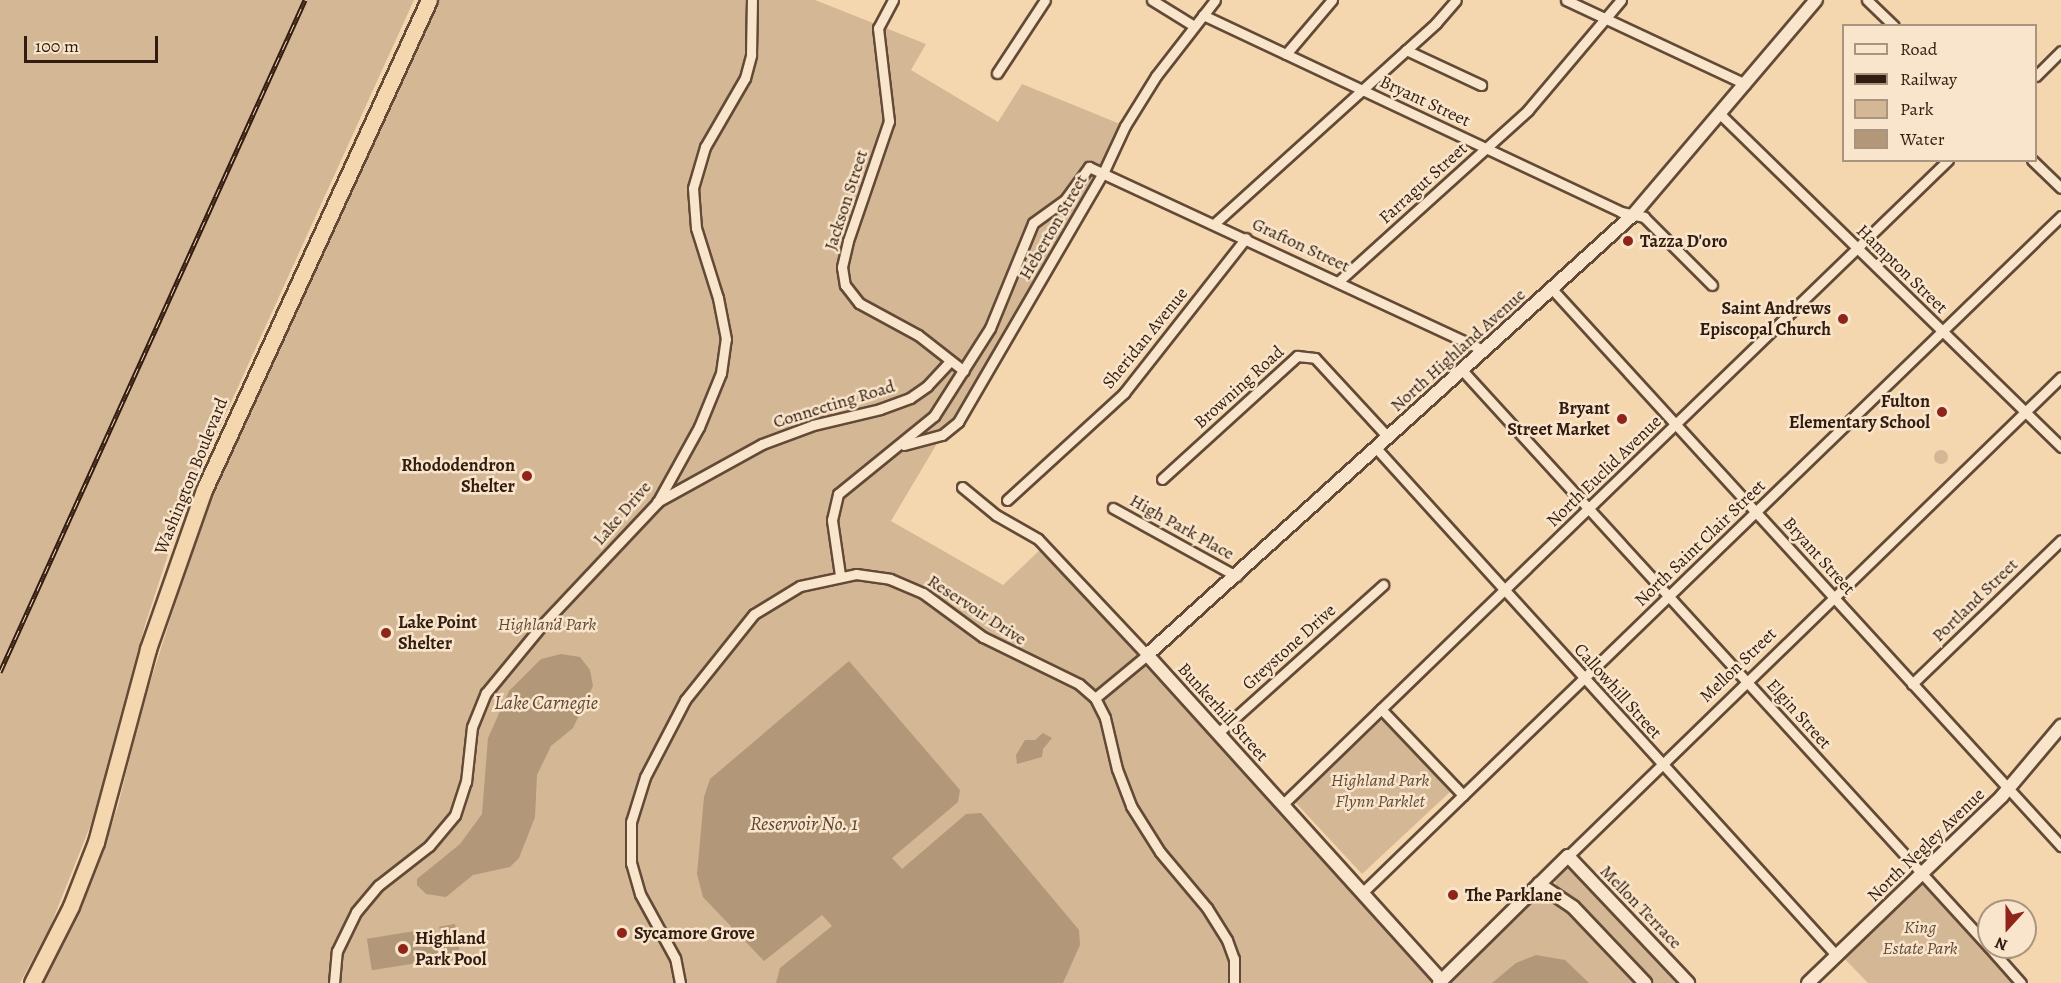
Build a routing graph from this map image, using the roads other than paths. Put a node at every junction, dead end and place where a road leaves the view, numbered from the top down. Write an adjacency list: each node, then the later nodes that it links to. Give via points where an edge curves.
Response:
1 (429, 0): 86 (highway, Washington Boulevard, via 200,500 148,649 96,842 71,906)
2 (752, 0): 54 (street, Lake Drive, via 752,55 745,78 705,147 693,188 697,234 723,317 724,361 699,427)
3 (893, 0): 41 (street, Jackson Street, via 878,28 889,121 848,241 843,276 848,292 859,303 918,335)
4 (1045, 0): 20 (street)
5 (1152, 0): 16 (street)
6 (1215, 0): 13 (street, Heberton Street)
7 (1332, 0): 19 (street)
8 (1456, 0): 17 (street)
9 (1566, 0): 14 (street)
10 (1621, 0): 14 (street, Farragut Street)
11 (1816, 0): 22 (main road, North Highland Avenue)
12 (1867, 0): 15 (street)
13 (1203, 15): 16 (street, Heberton Street); 19 (street, Bryant Street)
14 (1606, 19): 22 (street); 26 (street, Farragut Street, via 1528,110)
15 (1892, 24)
16 (1194, 26): 29 (street, Heberton Street, via 1150,86)
17 (1406, 50): 23 (street); 24 (street)
18 (2061, 51): 21 (street)
19 (1286, 54): 24 (street, Bryant Street)
20 (997, 73)
21 (2037, 75)
22 (1745, 84): 25 (main road, North Highland Avenue)
23 (1481, 85)
24 (1362, 90): 26 (street, Bryant Street); 33 (street)
25 (1720, 114): 31 (main road, North Highland Avenue); 35 (street, Hampton Street)
26 (1486, 148): 31 (street, Bryant Street); 36 (street, Farragut Street)
27 (1946, 162): 35 (street, North Euclid Avenue)
28 (2034, 162): 30 (street)
29 (1104, 171): 33 (street, Grafton Street); 43 (street, via 1089,167 1065,200 1033,223 990,328); 48 (street, Heberton Street, via 958,422 942,435)
30 (2061, 188)
31 (1632, 215): 37 (street, Bryant Street, via 1644,218); 38 (main road, North Highland Avenue)
32 (2061, 216): 39 (street, North Saint Clair Street)
33 (1215, 223): 34 (street, Grafton Street)
34 (1246, 237): 36 (street, Grafton Street); 53 (street, Sheridan Avenue, via 1124,393)
35 (1857, 248): 39 (street, Hampton Street); 46 (street, North Euclid Avenue)
36 (1339, 281): 40 (street, Grafton Street)
37 (1712, 285)
38 (1552, 289): 40 (main road, North Highland Avenue); 46 (street, Bryant Street)
39 (1942, 331): 45 (street, Hampton Street); 57 (street, North Saint Clair Street)
40 (1484, 350): 42 (main road, North Highland Avenue)
41 (950, 361): 43 (street, Jackson Street); 54 (street, Connecting Road, via 910,398 880,410 813,425 762,444)
42 (1462, 370): 47 (main road, North Highland Avenue); 56 (street, Elgin Street)
43 (964, 371): 48 (street, via 928,424)
44 (2061, 377): 45 (street, Mellon Street)
45 (2025, 412): 49 (street, Hampton Street); 64 (street, Mellon Street)
46 (1676, 424): 56 (street, North Euclid Avenue); 57 (street, Bryant Street)
47 (1388, 437): 50 (main road, North Highland Avenue); 51 (street, Browning Road, via 1315,358 1297,356)
48 (901, 445): 59 (street, via 835,500 833,533)
49 (2061, 447)
50 (1376, 448): 60 (main road, North Highland Avenue); 62 (street, Callowhill Street)
51 (1162, 478)
52 (962, 487): 65 (street, Bunkerhill Street, via 996,515 1038,539)
53 (1007, 500)
54 (657, 502): 87 (street, Lake Drive, via 542,625 486,693 472,727 466,782 455,815 429,846 379,885 356,912 337,951)
55 (1113, 508): 60 (street, High Park Place)
56 (1589, 508): 62 (street, North Euclid Avenue); 63 (street, Elgin Street)
57 (1756, 512): 63 (street, North Saint Clair Street); 64 (street, Bryant Street)
58 (2061, 540): 68 (street, Portland Street)
59 (840, 575): 69 (street, Reservoir Drive, via 879,577 912,587 982,637 1079,684); 88 (street, Reservoir Drive, via 790,591 747,621 685,700 645,777 632,822 631,863 640,894 675,958)
60 (1236, 576): 65 (main road, North Highland Avenue)
61 (1383, 585): 72 (street, Greystone Drive)
62 (1504, 590): 66 (street, Callowhill Street); 70 (street, North Euclid Avenue)
63 (1669, 596): 66 (street, North Saint Clair Street); 67 (street, Elgin Street)
64 (1833, 597): 67 (street, Mellon Street); 68 (street, Bryant Street)
65 (1147, 655): 69 (street, North Highland Avenue); 72 (main road, Bunkerhill Street)
66 (1584, 678): 73 (street, Callowhill Street); 75 (street, North Saint Clair Street)
67 (1747, 681): 73 (street, Mellon Street); 79 (street, Elgin Street)
68 (1912, 684): 74 (street, Bryant Street)
69 (1095, 698): 89 (street, Reservoir Drive, via 1105,718 1128,800 1160,852 1207,908 1227,940 1234,959)
70 (1381, 709): 75 (street); 76 (street, North Euclid Avenue)
71 (2061, 726): 74 (main road, North Negley Avenue)
72 (1218, 733): 76 (main road, Bunkerhill Street)
73 (1662, 764): 78 (street, Mellon Street); 83 (street, Callowhill Street)
74 (2009, 789): 77 (street, Bryant Street); 79 (main road, North Negley Avenue)
75 (1463, 795): 81 (street, North Saint Clair Street)
76 (1282, 805): 81 (main road, Bunkerhill Street)
77 (2061, 846)
78 (1568, 856): 80 (main road, Mellon Street); 91 (main road, Mellon Terrace)
79 (1922, 874): 82 (street, Elgin Street); 83 (main road, North Negley Avenue)
80 (1539, 884): 85 (main road, Mellon Street); 90 (main road, via 1573,908)
81 (1362, 893): 85 (main road, Bunkerhill Street)
82 (1977, 934)
83 (1837, 956): 92 (main road, North Negley Avenue)
84 (2000, 959): 93 (street, Elgin Street)
85 (1440, 981)
86 (32, 983)
87 (334, 983)
88 (680, 983)
89 (1234, 983)
90 (1645, 983)
91 (1688, 983)
92 (1808, 983)
93 (2021, 983)

